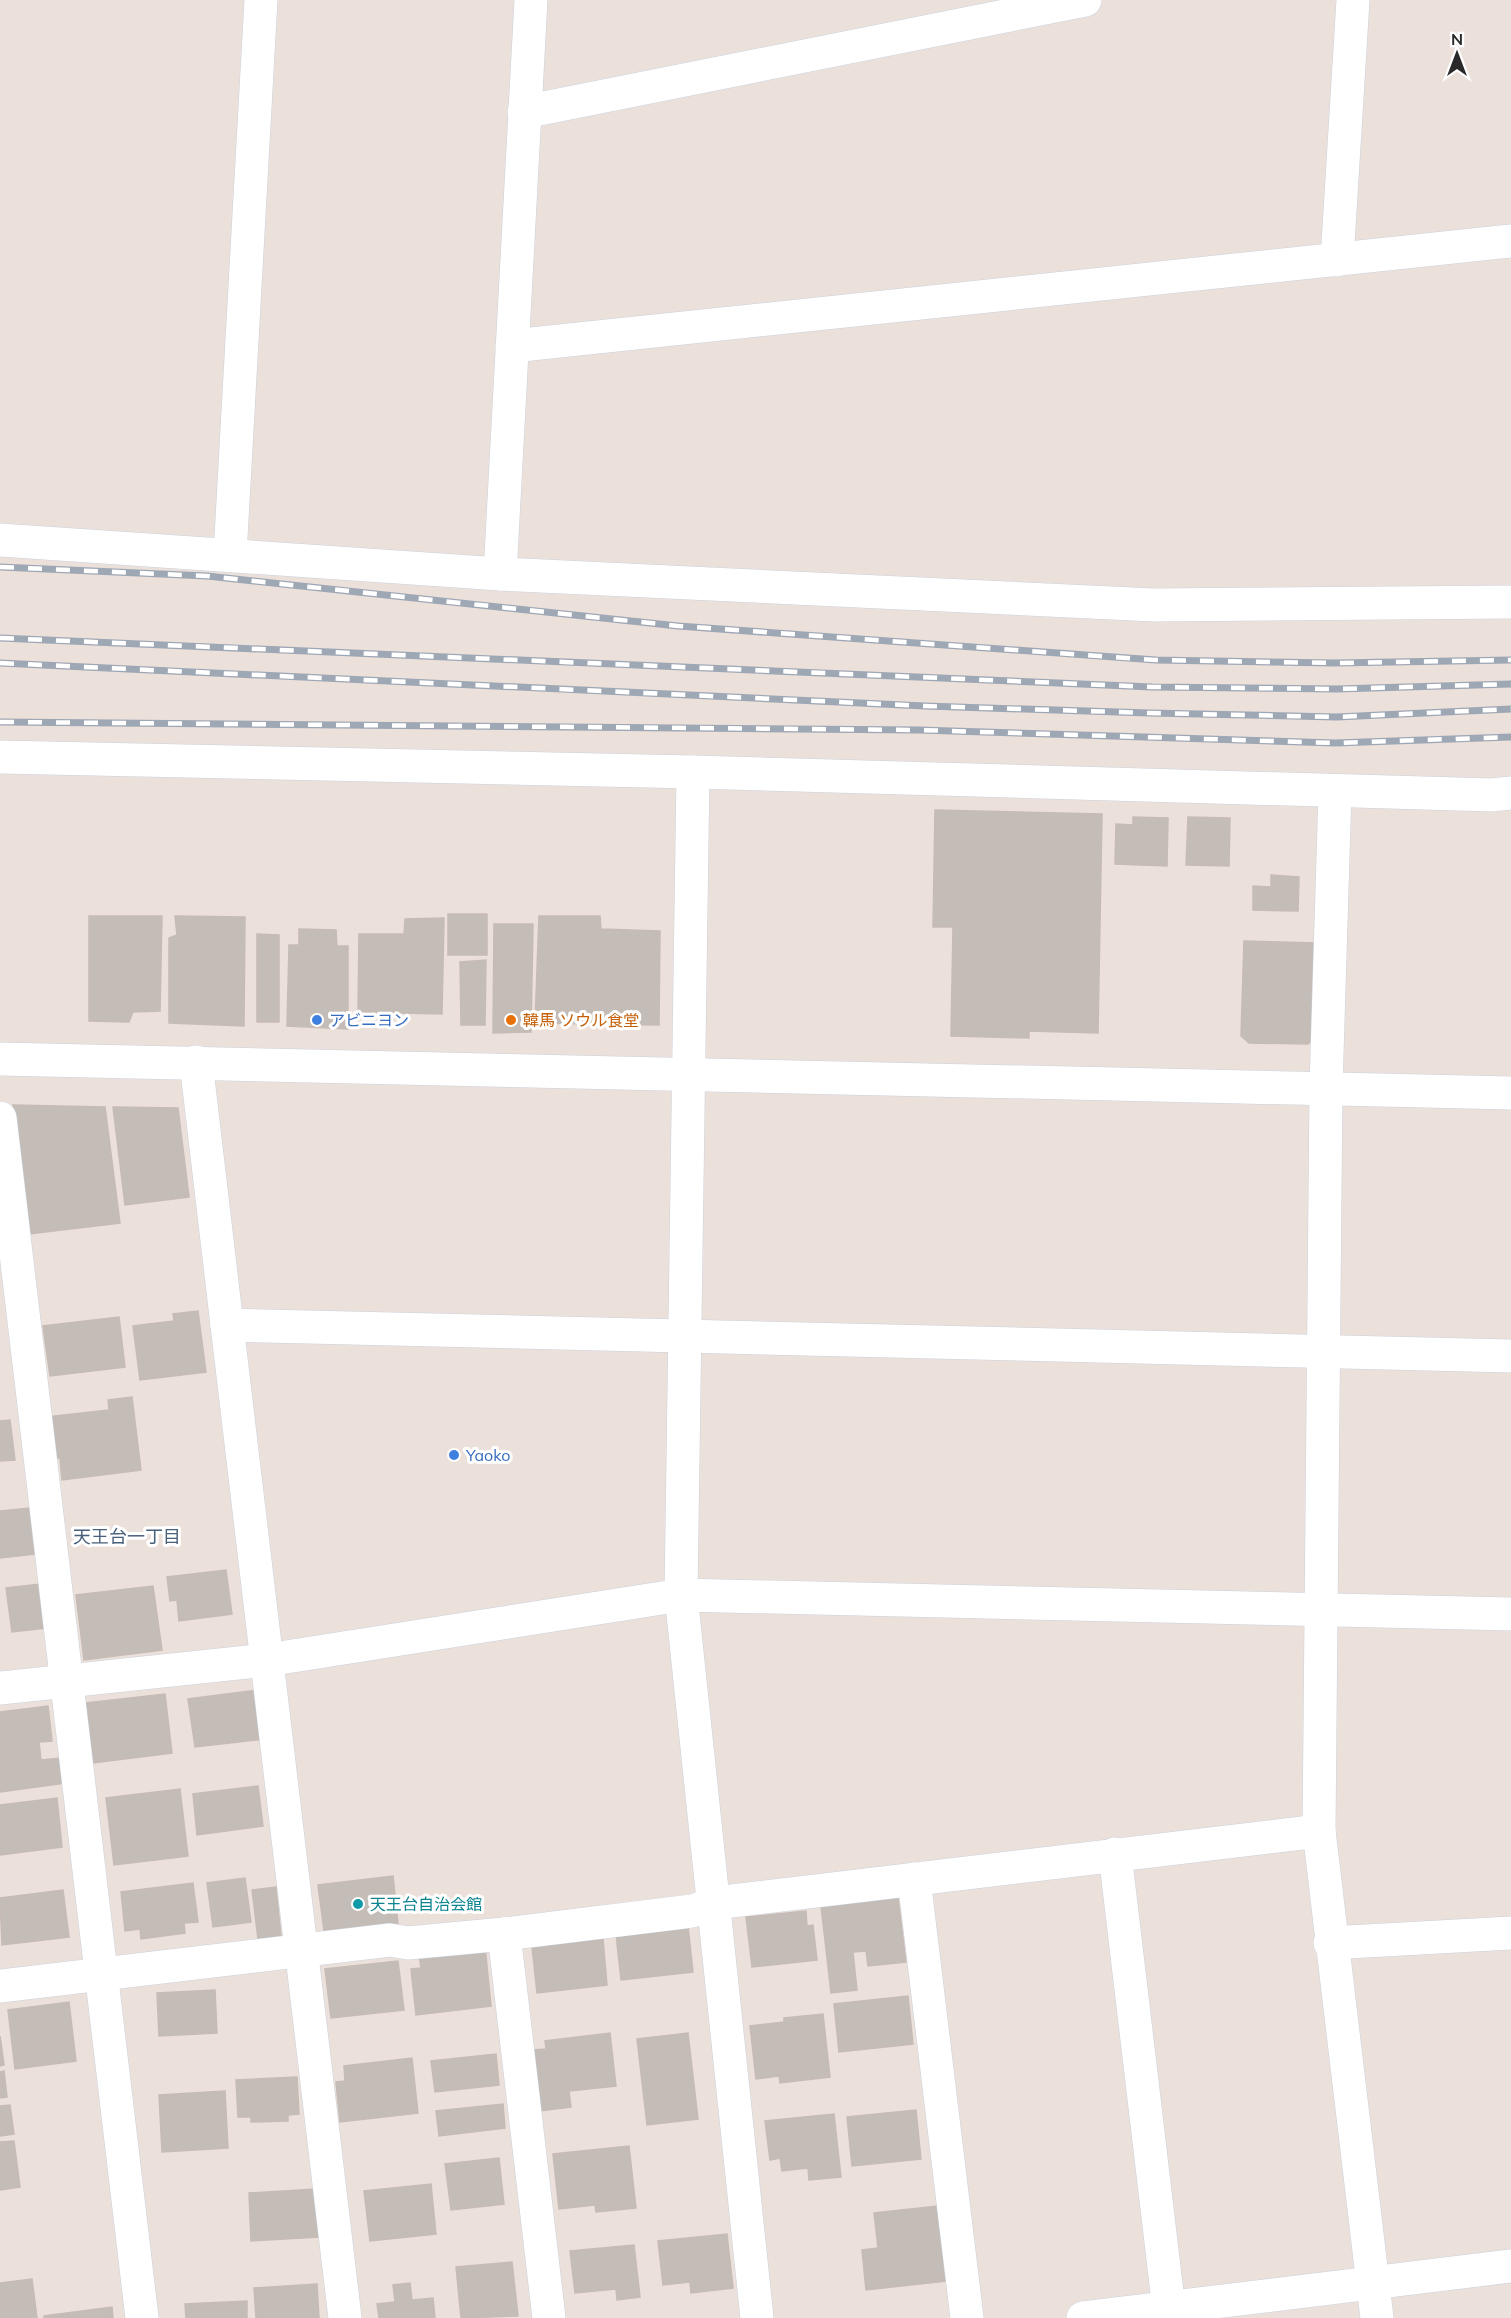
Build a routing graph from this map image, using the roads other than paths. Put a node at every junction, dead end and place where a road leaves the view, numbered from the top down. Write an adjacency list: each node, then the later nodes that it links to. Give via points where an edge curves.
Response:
1 (261, 0): 10 (street)
2 (531, 0): 5 (street)
3 (1085, 0): 5 (street)
4 (1353, 0): 7 (street)
5 (524, 112): 8 (street)
6 (1511, 241): 7 (street)
7 (1337, 260): 8 (street)
8 (512, 346): 11 (street)
9 (0, 540): 10 (street)
10 (230, 555): 11 (street)
11 (500, 574): 12 (street, via 1154,605)
12 (1511, 602)
13 (0, 757): 14 (street)
14 (693, 772): 15 (street); 19 (street)
15 (1335, 791): 16 (street); 20 (street)
16 (1511, 793)
17 (0, 1059): 18 (street)
18 (196, 1062): 19 (street); 23 (street)
19 (691, 1074): 20 (street); 24 (street)
20 (1326, 1089): 21 (street); 25 (street)
21 (1511, 1093)
22 (0, 1118): 31 (street)
23 (227, 1325): 24 (street); 30 (street)
24 (687, 1335): 25 (street); 27 (street)
25 (1322, 1351): 26 (street); 28 (street)
26 (1511, 1356)
27 (681, 1595): 28 (street); 30 (street); 36 (street)
28 (1320, 1610): 29 (street); 33 (street)
29 (1511, 1614)
30 (267, 1660): 31 (street); 40 (street)
31 (67, 1681): 32 (street); 41 (street)
32 (0, 1688)
33 (1319, 1831): 34 (street); 39 (street)
34 (1114, 1854): 35 (street); 45 (street)
35 (914, 1879): 36 (street); 50 (street)
36 (715, 1904): 37 (street, via 692,1911); 49 (street)
37 (504, 1934): 40 (street, via 408,1943 390,1940); 48 (street)
38 (1511, 1934): 39 (street)
39 (1330, 1943): 44 (street)
40 (302, 1950): 41 (street); 47 (street)
41 (100, 1973): 42 (street); 46 (street)
42 (0, 1986)
43 (1511, 2266): 44 (street)
44 (1373, 2283): 45 (street); 52 (street)
45 (1170, 2312): 51 (street)
46 (142, 2318)
47 (345, 2318)
48 (549, 2318)
49 (757, 2318)
50 (967, 2318)
51 (1083, 2318)
52 (1377, 2318)

